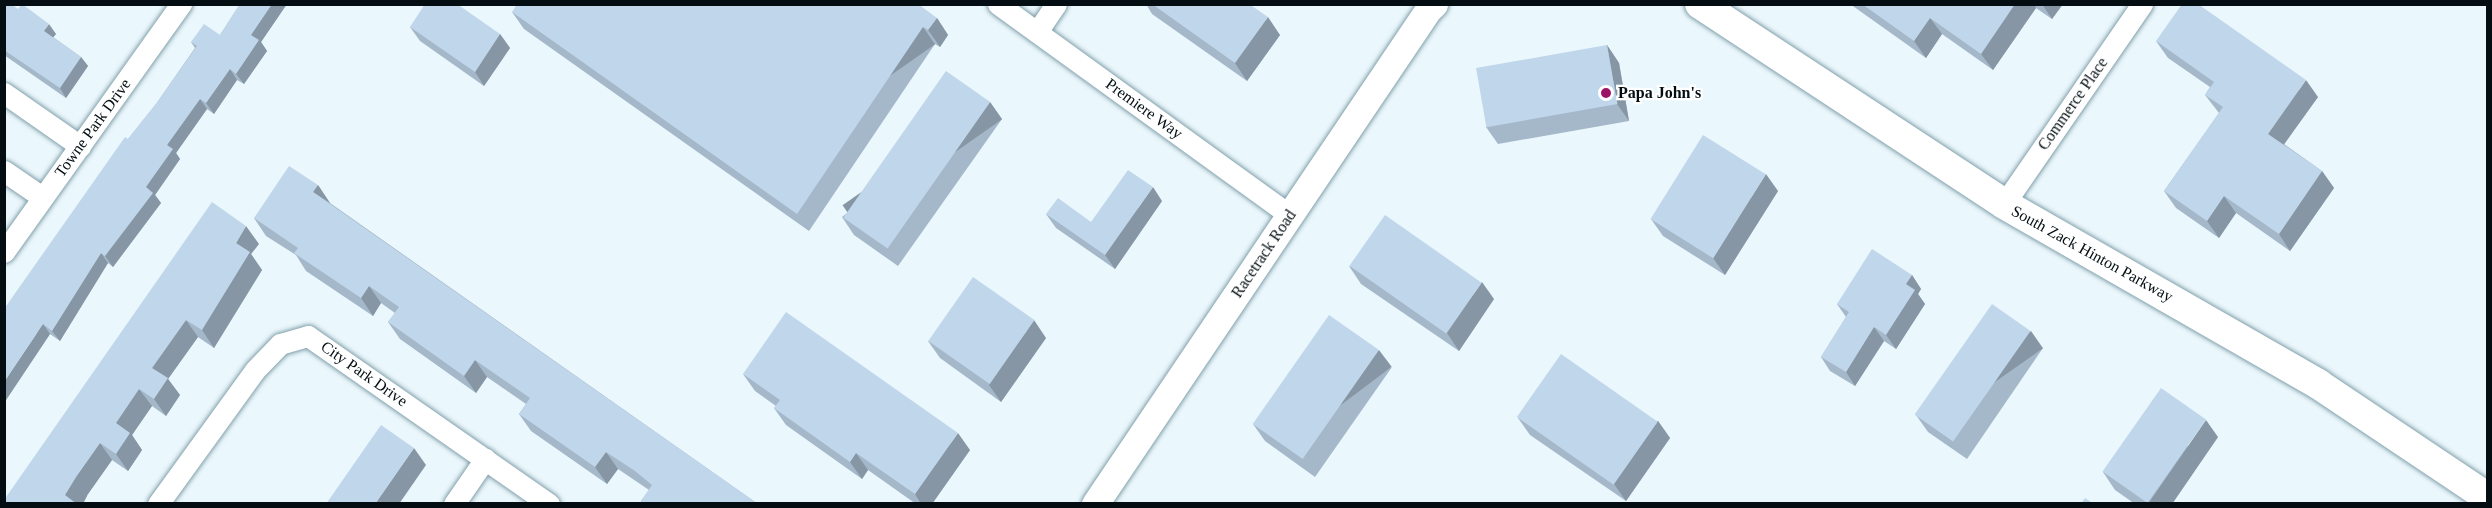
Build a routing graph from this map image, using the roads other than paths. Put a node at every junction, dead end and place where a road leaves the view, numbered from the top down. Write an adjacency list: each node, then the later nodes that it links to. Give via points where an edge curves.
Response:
1 (182, 4): 9 (street, Towne Park Drive)
2 (998, 4): 7 (street, Premiere Way)
3 (1056, 4): 7 (street)
4 (1700, 4): 12 (main road, South Zack Hinton Parkway)
5 (2142, 4): 12 (street, Commerce Place)
6 (1432, 5): 13 (street, Racetrack Road)
7 (1036, 32): 13 (street, Premiere Way)
8 (4, 93): 9 (street)
9 (80, 146): 11 (street, Towne Park Drive)
10 (4, 171): 11 (street)
11 (42, 197): 14 (street, Towne Park Drive)
12 (2004, 204): 16 (main road, South Zack Hinton Parkway, via 2318,384)
13 (1290, 215): 20 (street, Racetrack Road)
14 (4, 252)
15 (485, 459): 17 (street, City Park Drive, via 308,336 280,345 255,370); 18 (street); 19 (street, City Park Drive)
16 (2487, 498)
17 (158, 504)
18 (454, 504)
19 (549, 504)
20 (1095, 504)

